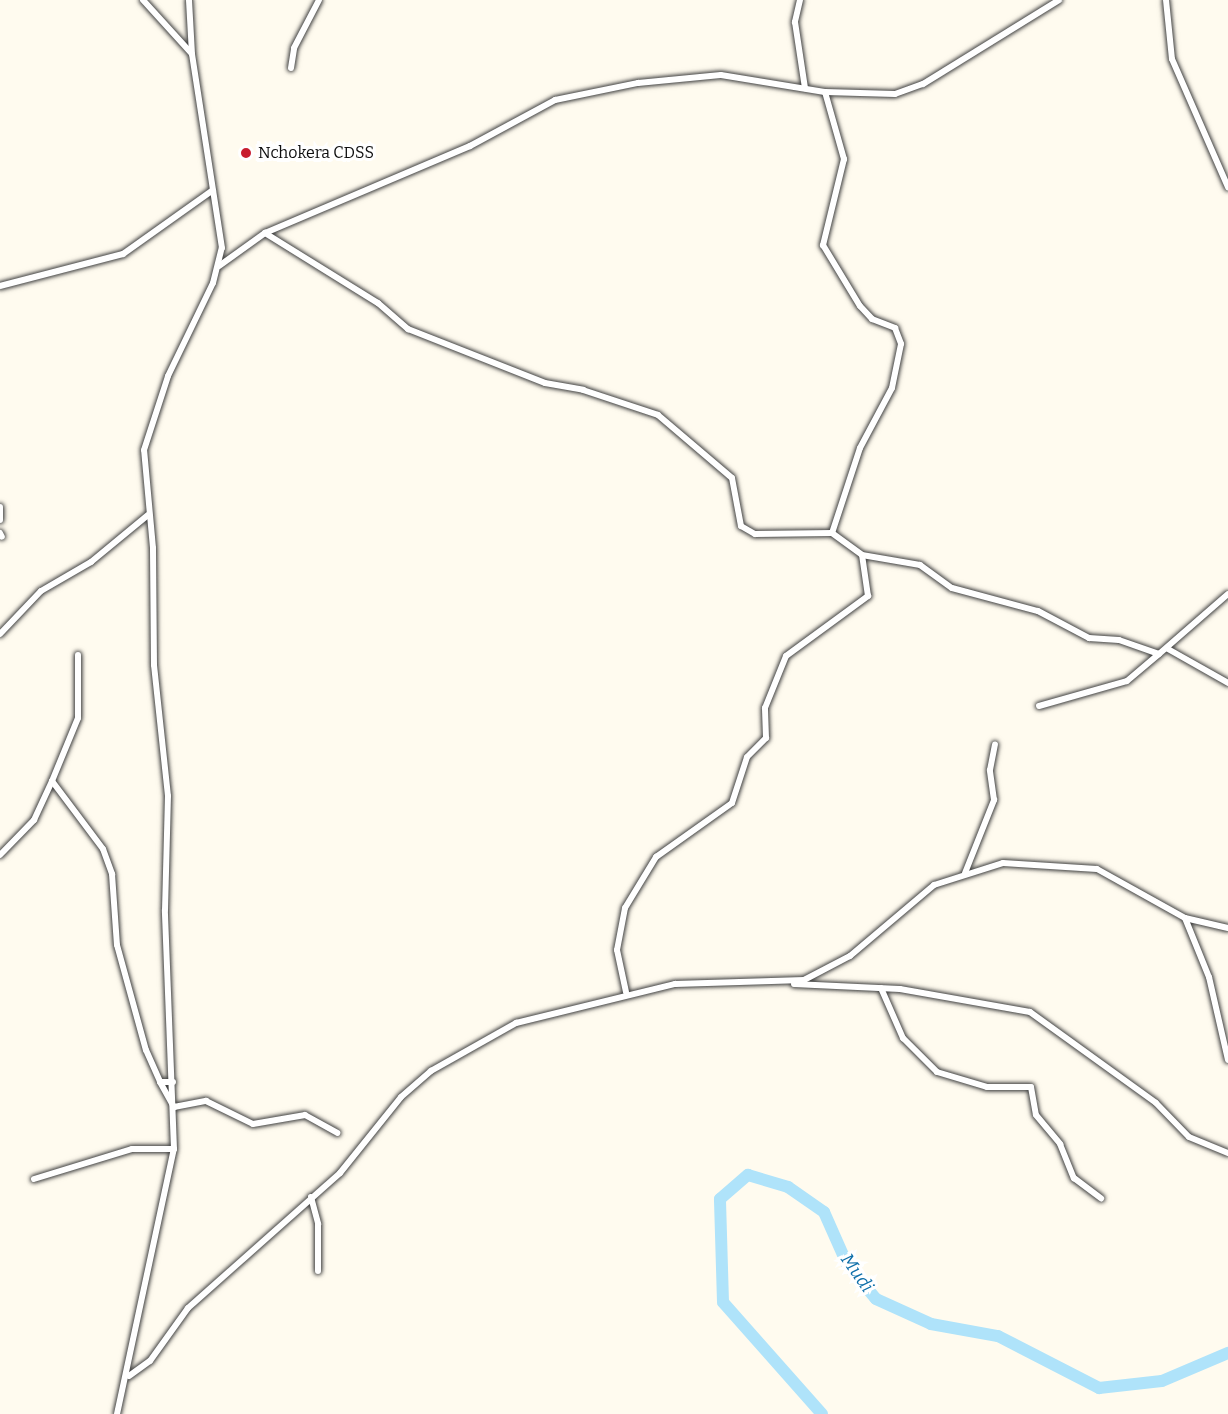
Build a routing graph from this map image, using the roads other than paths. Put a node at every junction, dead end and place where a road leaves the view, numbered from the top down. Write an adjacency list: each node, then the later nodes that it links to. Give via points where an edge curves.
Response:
1 (143, 0): 7 (street)
2 (189, 0): 7 (street)
3 (319, 0): 8 (street, via 294,48)
4 (800, 0): 9 (street, via 795,22)
5 (1059, 0): 10 (street, via 910,90 859,95)
6 (1166, 0): 11 (street, via 1172,58)
7 (192, 54): 12 (street)
8 (291, 68)
9 (805, 88): 10 (street); 13 (street, via 721,75 685,77 555,100 470,146)
10 (825, 92): 19 (street, via 844,159 824,245 867,315 895,328 901,344 892,388 860,448)
11 (1228, 188)
12 (213, 190): 14 (street, via 221,221); 15 (street, via 123,254)
13 (265, 233): 14 (street); 19 (street, via 378,303 408,329 545,383 583,390 658,415 732,478 737,513 746,530 767,536)
14 (219, 266): 17 (street, via 149,430 143,471)
15 (0, 286)
16 (0, 507): 18 (street)
17 (148, 515): 22 (street, via 91,562 41,591); 39 (street, via 154,665 168,796 165,910)
18 (0, 520)
19 (832, 533): 20 (street)
20 (862, 555): 24 (street, via 920,565 952,588 1038,610 1089,638 1119,640); 36 (street, via 868,596 786,656 765,708 766,738 747,757 732,803 656,857 625,908 617,950)
21 (1228, 594): 23 (street)
22 (2, 630)
23 (1168, 649): 24 (street); 26 (street)
24 (1159, 654): 27 (street, via 1127,681)
25 (78, 655): 29 (street, via 78,718)
26 (1228, 683)
27 (1039, 706)
28 (995, 744): 31 (street, via 990,770 994,800)
29 (52, 781): 30 (street, via 34,820); 38 (street, via 103,849 112,874 124,974)
30 (0, 855)
31 (965, 873): 32 (street, via 1003,863 1087,866 1142,890); 34 (street, via 934,885 850,956)
32 (1185, 918): 33 (street); 37 (street, via 1209,977)
33 (1228, 928)
34 (786, 983): 35 (street); 36 (street, via 675,984)
35 (881, 988): 43 (street, via 1036,1015 1156,1103 1189,1137); 46 (street, via 903,1038 938,1072 987,1087 1031,1088 1036,1115 1060,1144 1074,1178)
36 (626, 992): 45 (street, via 516,1023 430,1071 382,1117 340,1173)
37 (1228, 1060)
38 (160, 1082): 39 (street); 40 (street)
39 (173, 1082): 40 (street)
40 (174, 1107): 41 (street, via 206,1101 253,1124 304,1115); 42 (street)
41 (337, 1133)
42 (174, 1149): 44 (street, via 132,1149); 48 (street)
43 (1228, 1153)
44 (34, 1179)
45 (311, 1197): 47 (street, via 318,1224); 48 (street, via 188,1308 150,1361)
46 (1101, 1198)
47 (318, 1271)
48 (129, 1376): 49 (street)
49 (117, 1414)

